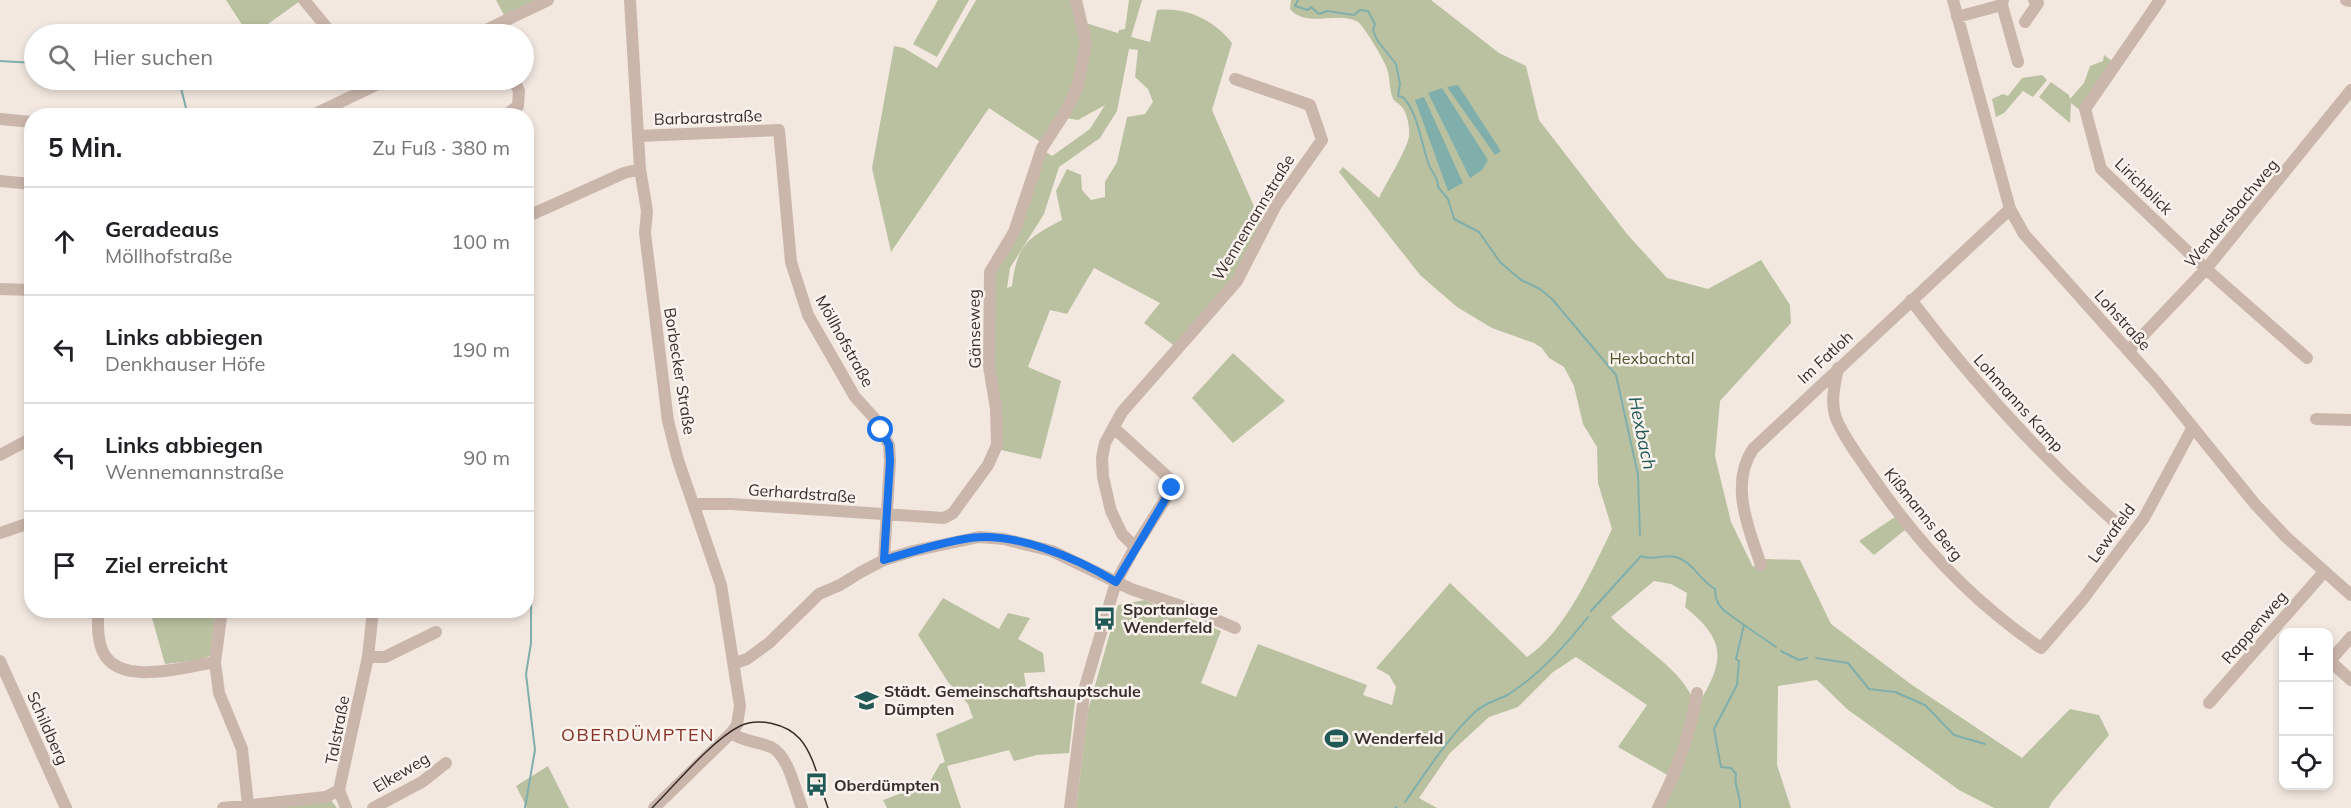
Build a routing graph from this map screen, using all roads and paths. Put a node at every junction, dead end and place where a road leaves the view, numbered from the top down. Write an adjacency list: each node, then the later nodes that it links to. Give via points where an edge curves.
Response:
1 (304, 0): 13 (street)
2 (548, 0): 14 (street)
3 (630, 0): 25 (street, Borbecker Straße)
4 (1076, 0): 46 (street, Gänseweg, via 1086,43 1078,85 1042,148 1014,232 990,272 989,366 997,445 988,465 953,513)
5 (1953, 0): 11 (street, Lohstraße)
6 (2034, 0): 12 (street, via 2038,3)
7 (2160, 0): 31 (street, Lirichblick, via 2085,108 2085,116 2102,169)
8 (2346, 0): 9 (street)
9 (2351, 1)
10 (2002, 3): 11 (street); 15 (street)
11 (1957, 17): 29 (street, Lohstraße)
12 (2025, 22)
13 (324, 24)
14 (504, 24)
15 (2018, 62)
16 (1235, 79): 41 (street, Wennemannstraße, via 1310,105 1322,140 1276,205 1237,281 1122,412)
17 (355, 90): 20 (street)
18 (517, 90): 21 (street, via 520,100)
19 (2351, 90): 31 (street, Wendersbachweg)
20 (325, 108)
21 (515, 108)
22 (0, 119): 23 (street)
23 (24, 121)
24 (779, 130): 25 (street, Barbarastraße); 45 (street, Möllhofstraße, via 791,262 808,315 855,397 876,420 889,445)
25 (638, 136): 26 (street, Borbecker Straße)
26 (640, 169): 30 (street); 44 (street, Borbecker Straße, via 668,421)
27 (0, 181): 28 (street)
28 (24, 183)
29 (2010, 209): 34 (street, Im Fatloh); 35 (street, Lohstraße, via 2024,234)
30 (534, 213)
31 (2206, 269): 35 (street, Wendersbachweg); 36 (street, Lirichblick)
32 (0, 289): 33 (street)
33 (24, 290)
34 (1911, 300): 37 (street, Im Fatloh); 47 (street, Lohmanns Kamp, via 2029,442)
35 (2129, 350): 40 (street, Lohstraße)
36 (2307, 358)
37 (1838, 368): 52 (street, Im Fatloh, via 1757,444 1747,461 1743,509); 62 (street, Kißmanns Berg, via 1833,397 1836,417 1876,482 1952,575 2009,626)
38 (2316, 419): 39 (street)
39 (2351, 420)
40 (2193, 427): 53 (street, Lohstraße, via 2255,504); 62 (street, Lewafeld, via 2144,518)
41 (1114, 428): 50 (street, Wennemannstraße, via 1105,443 1103,477 1111,511 1122,534); 50 (street, via 1171,480 1170,492)
42 (24, 442): 43 (street)
43 (0, 455)
44 (693, 504): 45 (street, Gerhardstraße); 67 (street, Borbecker Straße, via 721,585)
45 (886, 516): 46 (street, Gerhardstraße); 51 (street, Möllhofstraße)
46 (945, 518)
47 (2113, 520)
48 (24, 525): 49 (street)
49 (0, 533)
50 (1135, 547): 54 (street)
51 (884, 560): 54 (street, via 964,538 1004,539 1052,551); 67 (street, via 819,594 769,643)
52 (1761, 565)
53 (2324, 572): 55 (street, Lohstraße); 71 (street, Rappenweg)
54 (1116, 582): 59 (street); 82 (street, via 1083,697)
55 (2351, 595)
56 (98, 618): 66 (street, via 103,652 114,666 141,673)
57 (221, 618): 66 (street)
58 (373, 618): 63 (street, Talstraße)
59 (1234, 628)
60 (436, 632): 63 (street, via 385,657)
61 (2351, 637): 64 (street)
62 (2041, 648)
63 (368, 657): 74 (street, Talstraße)
64 (2333, 657)
65 (0, 661): 76 (street, Schildberg)
66 (215, 662): 75 (street, via 219,693 242,749)
67 (735, 663): 72 (street, Borbecker Straße, via 740,713)
68 (2333, 665): 69 (street)
69 (2351, 680)
70 (1697, 693): 83 (street, via 1690,733)
71 (2209, 703)
72 (731, 733): 80 (street); 81 (street, via 781,754)
73 (446, 763): 79 (street, Elkeweg, via 422,782)
74 (339, 790): 75 (street, via 326,797); 78 (street, Talstraße)
75 (248, 805): 77 (street)
76 (66, 808)
77 (223, 808)
78 (346, 808)
79 (373, 808)
80 (654, 808)
81 (802, 808)
82 (1070, 808)
83 (1659, 808)

